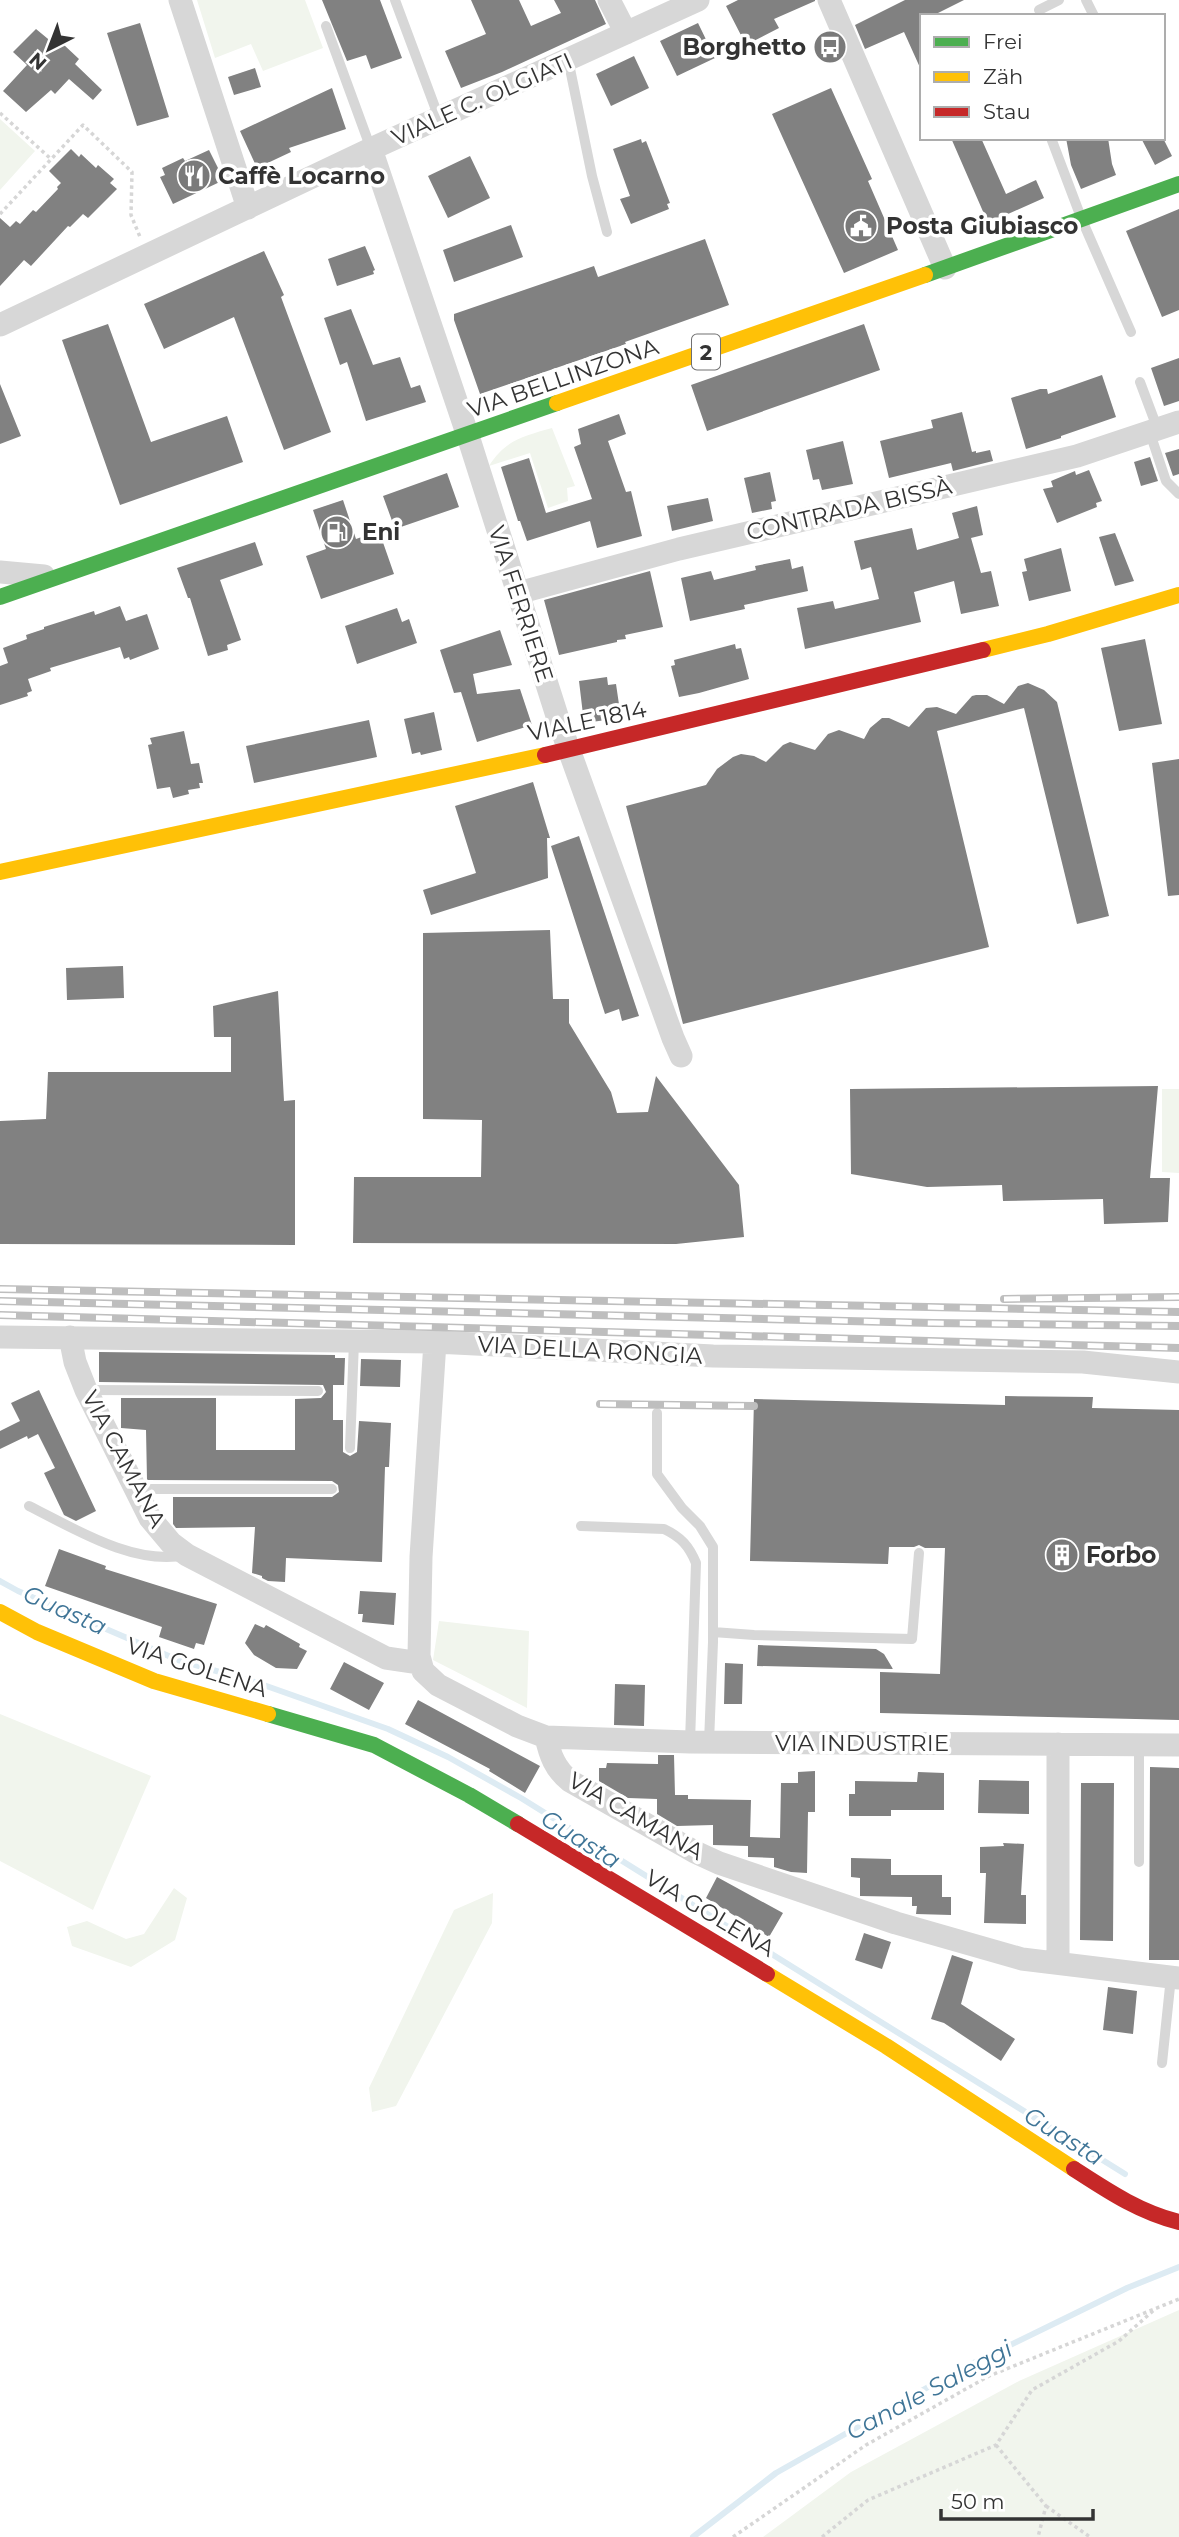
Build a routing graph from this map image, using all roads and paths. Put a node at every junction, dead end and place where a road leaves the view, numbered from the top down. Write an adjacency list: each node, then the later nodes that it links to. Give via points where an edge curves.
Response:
1 (180, 0): 17 (street)
2 (395, 0): 12 (lane)
3 (609, 0): 9 (street)
4 (698, 0): 9 (street, VIALE C. OLGIATI)
5 (829, 0): 22 (street)
6 (1059, 0): 7 (lane)
7 (1039, 9)
8 (326, 26): 14 (lane)
9 (626, 33): 10 (street, VIALE C. OLGIATI)
10 (568, 59): 12 (street, VIALE C. OLGIATI); 20 (lane)
11 (0, 113): 15 (path)
12 (439, 118): 14 (street, VIALE C. OLGIATI)
13 (1052, 140): 19 (lane)
14 (371, 149): 17 (street, VIALE C. OLGIATI); 27 (street, VIA FERRIERE)
15 (51, 159): 18 (path); 21 (path, via 83,125 132,172 131,215)
16 (1179, 184): 19 (street, VIA BELLINZONA / 2)
17 (248, 208): 21 (street, VIALE C. OLGIATI)
18 (0, 214)
19 (1082, 220): 22 (street, VIA BELLINZONA / 2); 24 (lane)
20 (607, 232)
21 (148, 255): 23 (street, VIALE C. OLGIATI)
22 (945, 268): 27 (street, VIA BELLINZONA / 2)
23 (0, 325)
24 (1131, 332)
25 (1140, 382): 26 (lane)
26 (1162, 428): 28 (lane, via 1166,481); 31 (street, CONTRADA BISSÀ, via 1077,456 679,549)
27 (468, 436): 30 (street, VIA BELLINZONA / 2); 31 (street, VIA FERRIERE)
28 (1179, 494)
29 (0, 572): 30 (street)
30 (61, 577): 33 (street, VIA BELLINZONA / 2)
31 (518, 593): 34 (street, VIA FERRIERE)
32 (1179, 595): 34 (street, VIALE 1814, via 1048,634)
33 (0, 597)
34 (568, 748): 35 (street, VIALE 1814); 36 (street, VIA FERRIERE)
35 (0, 872)
36 (681, 1056)
37 (0, 1337): 38 (street, VIA DELLA RONGIA)
38 (70, 1337): 39 (street, VIA DELLA RONGIA); 42 (street, VIA CAMANA)
39 (354, 1341): 40 (street, VIA DELLA RONGIA); 45 (lane)
40 (435, 1342): 41 (street, VIA DELLA RONGIA, via 713,1356 1083,1362); 54 (street, via 421,1558)
41 (1179, 1372)
42 (86, 1390): 43 (lane); 46 (street, VIA CAMANA)
43 (318, 1391)
44 (657, 1413): 53 (lane, via 657,1474 713,1547)
45 (351, 1448)
46 (135, 1489): 47 (lane); 51 (street, VIA CAMANA, via 160,1532)
47 (332, 1489)
48 (29, 1506): 51 (lane, via 136,1554 169,1559)
49 (581, 1525): 56 (lane, via 664,1529 690,1548 696,1563)
50 (919, 1553): 53 (lane, via 912,1639)
51 (187, 1555): 54 (street, VIA CAMANA, via 386,1658)
52 (0, 1612): 64 (street, VIA GOLENA, via 154,1681 386,1751 469,1795 840,2018 1125,2202)
53 (713, 1632): 56 (lane)
54 (420, 1663): 55 (street, via 438,1685)
55 (546, 1737): 56 (street, VIA INDUSTRIE); 61 (street, VIA CAMANA, via 551,1758 570,1781 719,1863 987,1950)
56 (700, 1742): 57 (street, VIA INDUSTRIE)
57 (1058, 1744): 58 (street, VIA INDUSTRIE); 61 (street)
58 (1139, 1745): 59 (street, VIA INDUSTRIE); 60 (lane)
59 (1179, 1745)
60 (1139, 1862)
61 (1058, 1962): 62 (street, VIA CAMANA)
62 (1175, 1978): 63 (lane)
63 (1162, 2063)
64 (1179, 2222)
65 (1179, 2299): 66 (path)
66 (1156, 2308): 67 (path, via 1119,2341 1032,2390); 69 (path, via 989,2376 866,2445)
67 (996, 2445): 68 (path); 70 (path, via 869,2500)
68 (1046, 2506): 71 (path); 72 (path)
69 (733, 2537)
70 (822, 2537)
71 (1038, 2537)
72 (1090, 2537)

